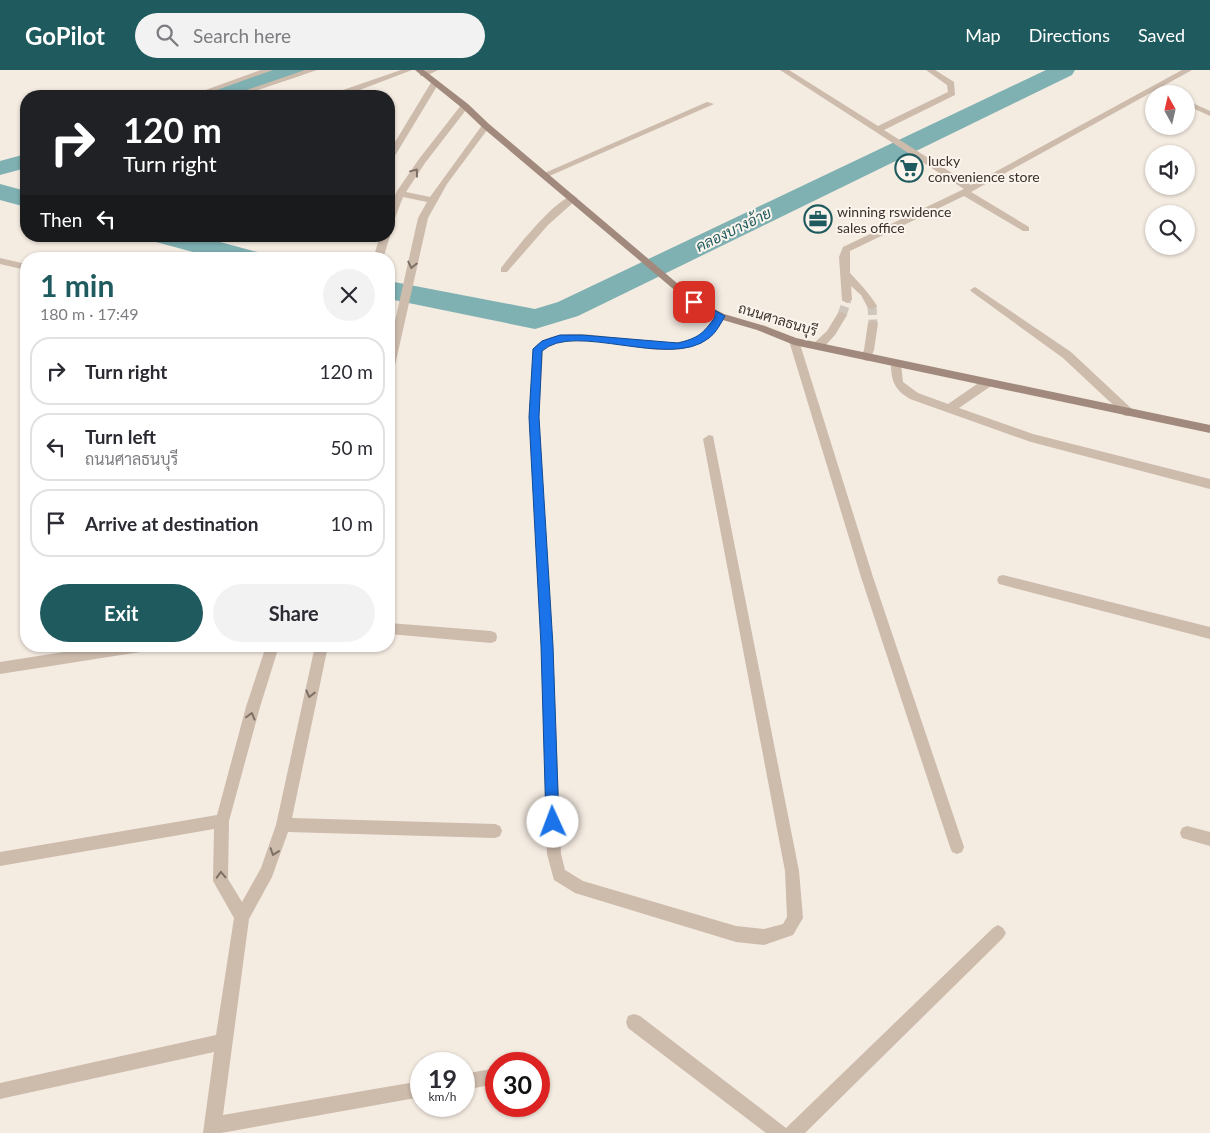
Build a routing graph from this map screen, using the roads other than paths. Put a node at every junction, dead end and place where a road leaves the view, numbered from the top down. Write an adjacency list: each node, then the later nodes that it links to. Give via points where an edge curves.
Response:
1 (269, 70): 10 (street)
2 (313, 70): 11 (street)
3 (408, 70): 12 (street)
4 (434, 70): 8 (street)
5 (784, 70): 18 (street)
6 (930, 70): 18 (street, via 951,84 952,93)
7 (1188, 70): 21 (street, via 1162,89)
8 (421, 72): 9 (street, ถนนศาลธนบุรี)
9 (435, 83): 14 (street, ถนนศาลธนบุรี); 19 (street)
10 (211, 90)
11 (251, 90)
12 (352, 90)
13 (710, 104): 20 (street)
14 (466, 106): 17 (street, ถนนศาลธนบุรี); 22 (street, one-way to 14)
15 (1195, 106): 16 (street)
16 (1210, 114)
17 (486, 126): 20 (street, ถนนศาลธนบุรี); 24 (street)
18 (877, 130): 21 (street)
19 (395, 150)
20 (544, 175): 23 (street, ถนนศาลธนบุรี)
21 (967, 191): 26 (street); 30 (street, via 846,249)
22 (402, 194): 24 (street); 25 (street)
23 (573, 198): 29 (street, via 542,225); 35 (street, ถนนศาลธนบุรี, via 694,302)
24 (431, 200): 37 (street, one-way to 37, via 423,218)
25 (395, 208)
26 (1026, 229)
27 (0, 261): 28 (street)
28 (20, 266)
29 (504, 270)
30 (846, 275): 32 (street); 33 (street)
31 (975, 290): 44 (street, via 1067,355)
32 (847, 300)
33 (872, 306)
34 (842, 315): 39 (street)
35 (720, 316): 38 (street, ถนนศาลธนบุรี); 46 (street, via 707,335 696,342 678,346 560,338 538,349 534,417 547,646 554,854 559,876 580,888 736,934 764,937 788,930 794,918 792,871)
36 (873, 323): 40 (street)
37 (395, 337)
38 (794, 341): 39 (street, ถนนศาลธนบุรี); 61 (street, via 866,577)
39 (818, 346): 40 (street, ถนนศาลธนบุรี)
40 (866, 357): 41 (street, ถนนศาลธนบุรี)
41 (896, 364): 42 (street, ถนนศาลธนบุรี); 43 (street, via 896,381 901,389)
42 (987, 383): 43 (street); 44 (street, ถนนศาลธนบุรี)
43 (949, 409): 47 (street, via 1031,438)
44 (1129, 413): 45 (street, ถนนศาลธนบุรี)
45 (1210, 429)
46 (709, 439)
47 (1210, 484)
48 (1003, 580): 50 (street)
49 (395, 629): 51 (street)
50 (1210, 633)
51 (491, 637)
52 (102, 652): 55 (street)
53 (272, 652): 56 (street, one-way to 53)
54 (321, 652): 57 (street, one-way to 57)
55 (0, 668)
56 (222, 821): 62 (street); 63 (street, one-way to 56, via 220,881)
57 (283, 825): 58 (street); 63 (street, one-way to 63, via 267,872)
58 (495, 831)
59 (1187, 833): 60 (street)
60 (1210, 839)
61 (957, 846)
62 (0, 858)
63 (242, 917): 66 (street)
64 (998, 933): 71 (street)
65 (634, 1022): 70 (street)
66 (223, 1042): 67 (street); 69 (street)
67 (0, 1091)
68 (410, 1091): 69 (street)
69 (213, 1129)
70 (780, 1133)
71 (793, 1133)

